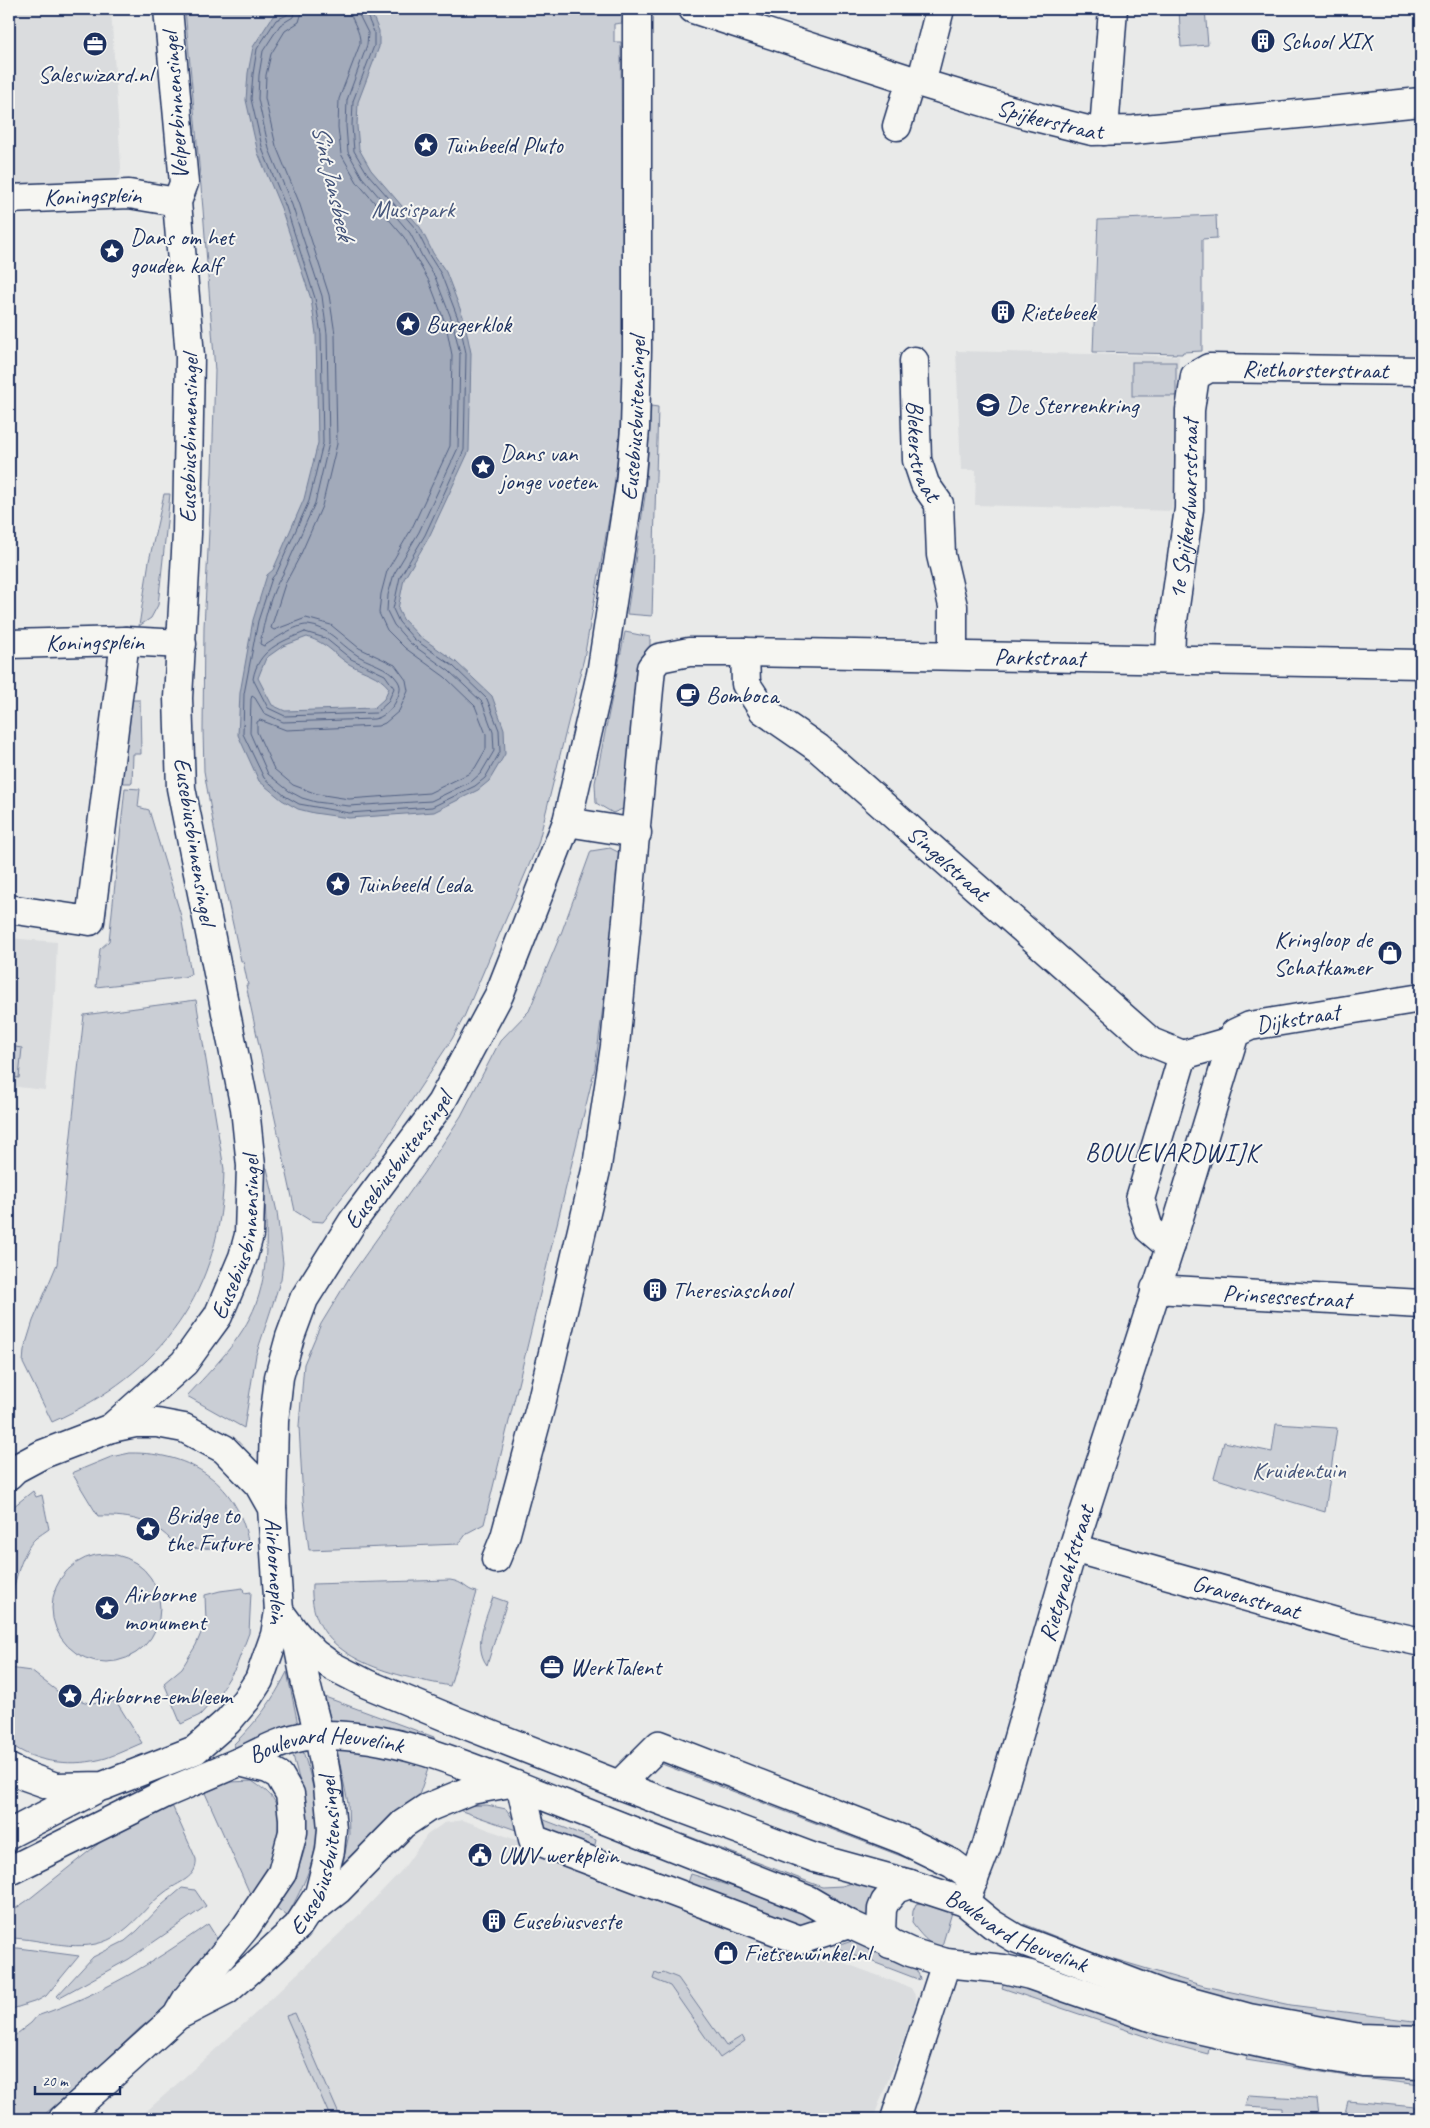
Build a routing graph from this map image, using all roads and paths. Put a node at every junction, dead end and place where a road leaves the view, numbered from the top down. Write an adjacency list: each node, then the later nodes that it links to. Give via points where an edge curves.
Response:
1 (168, 9): 11 (street, Velperbinnensingel, via 184,183)
2 (637, 9): 22 (street, Eusebiusbuitensingel, via 635,429 630,485 601,674)
3 (693, 9): 6 (street, Spijkerstraat)
4 (940, 9): 6 (street)
5 (1113, 9): 9 (street)
6 (916, 82): 8 (street); 9 (street, Spijkerstraat, via 1063,125)
7 (1421, 102): 9 (street, Spijkerstraat, via 1134,130)
8 (897, 126)
9 (1104, 130)
10 (9, 199): 11 (street, Koningsplein, via 129,194)
11 (177, 202): 17 (street, Eusebiusbinnensingel, via 190,356)
12 (914, 361): 19 (street, Blekerstraat, via 917,460 925,484 939,504 940,555 953,606)
13 (1209, 368): 14 (street, Riethorsterstraat); 20 (street, 1e Spijkerdwarsstraat, via 1195,376 1190,410 1189,509 1170,634)
14 (1421, 371)
15 (125, 641): 16 (street, Koningsplein); 17 (street, Koningsplein); 24 (street, via 90,921)
16 (9, 644)
17 (182, 644): 31 (street, Eusebiusbinnensingel, via 178,698 181,788 245,1108 251,1166 249,1234 243,1258 218,1316 184,1362)
18 (745, 652): 19 (street, Parkstraat); 23 (street, Parkstraat, via 689,652 659,658 651,668); 27 (street, Singelstraat, via 746,684 763,710 818,748 1151,1042)
19 (953, 655): 20 (street, Parkstraat)
20 (1170, 658): 21 (street, Parkstraat)
21 (1421, 664)
22 (567, 822): 23 (street); 33 (street, Eusebiusbuitensingel, via 499,995 441,1102 353,1221 304,1299 279,1377 274,1421)
23 (637, 833): 35 (street, via 616,1046 597,1166 541,1404)
24 (9, 909)
25 (1421, 998): 26 (street, Dijkstraat, via 1250,1026 1235,1033)
26 (1231, 1041): 27 (street, Dijkstraat); 28 (street, Rietgrachtstraat)
27 (1182, 1055): 28 (street, via 1140,1199 1149,1229)
28 (1170, 1246): 29 (street, Rietgrachtstraat)
29 (1154, 1289): 30 (street, Prinsessestraat); 34 (street, Rietgrachtstraat)
30 (1421, 1304)
31 (111, 1428): 32 (street, Airborneplein, via 43,1454); 33 (street, Airborneplein, via 157,1423 184,1428 224,1449 258,1485)
32 (11, 1472)
33 (272, 1508): 36 (street, Airborneplein)
34 (1073, 1548): 38 (street, Gravenstraat, via 1350,1626); 49 (street, Rietgrachtstraat, via 988,1839)
35 (496, 1559)
36 (279, 1611): 37 (street, Boulevard Heuvelink); 43 (street, Airborneplein, via 275,1635 259,1680 228,1721 196,1750)
37 (296, 1634): 39 (street, Eusebiusbuitensingel); 44 (street, Boulevard Heuvelink, via 332,1666 367,1684)
38 (1421, 1642)
39 (319, 1735): 40 (street, Boulevard Heuvelink, via 289,1739); 42 (street, Boulevard Heuvelink, via 390,1742); 50 (street, Eusebiusbuitensingel, via 332,1829 319,1894)
40 (239, 1762): 45 (street, Boulevard Heuvelink); 55 (street, Eusebiusbuitensingel, via 268,1769 286,1784 293,1818 289,1853 282,1873 262,1905 188,1997)
41 (9, 1768): 43 (street, Airborneplein, via 56,1787)
42 (515, 1785): 50 (street, via 471,1790 427,1808 403,1824 338,1890); 51 (street, Boulevard Heuvelink, via 808,1900); 51 (street, via 533,1839 800,1940)
43 (103, 1786): 45 (street, Boulevard Heuvelink); 46 (street)
44 (619, 1786): 48 (street, Boulevard Heuvelink, via 815,1858); 49 (street, Boulevard Heuvelink, via 659,1744 946,1859)
45 (166, 1793): 47 (street)
46 (9, 1834)
47 (9, 1871)
48 (910, 1884): 49 (street, Boulevard Heuvelink); 53 (street, via 896,1889 885,1902 881,1931)
49 (969, 1891): 52 (street, Boulevard Heuvelink)
50 (308, 1913): 55 (street, Eusebiusbuitensingel, via 298,1926 226,1991)
51 (849, 1924): 53 (street, Boulevard Heuvelink)
52 (992, 1924): 54 (street, via 983,1952); 56 (street, Boulevard Heuvelink, via 1015,1938 1193,2003 1249,2018 1360,2038)
53 (890, 1944): 54 (street, Boulevard Heuvelink)
54 (958, 1965): 57 (street, Boulevard Heuvelink, via 1030,1975 1162,2021 1235,2040 1364,2063); 59 (street)
55 (177, 2016): 58 (street, Eusebiusbuitensingel)
56 (1421, 2040)
57 (1421, 2065)
58 (62, 2119)
59 (895, 2119)

